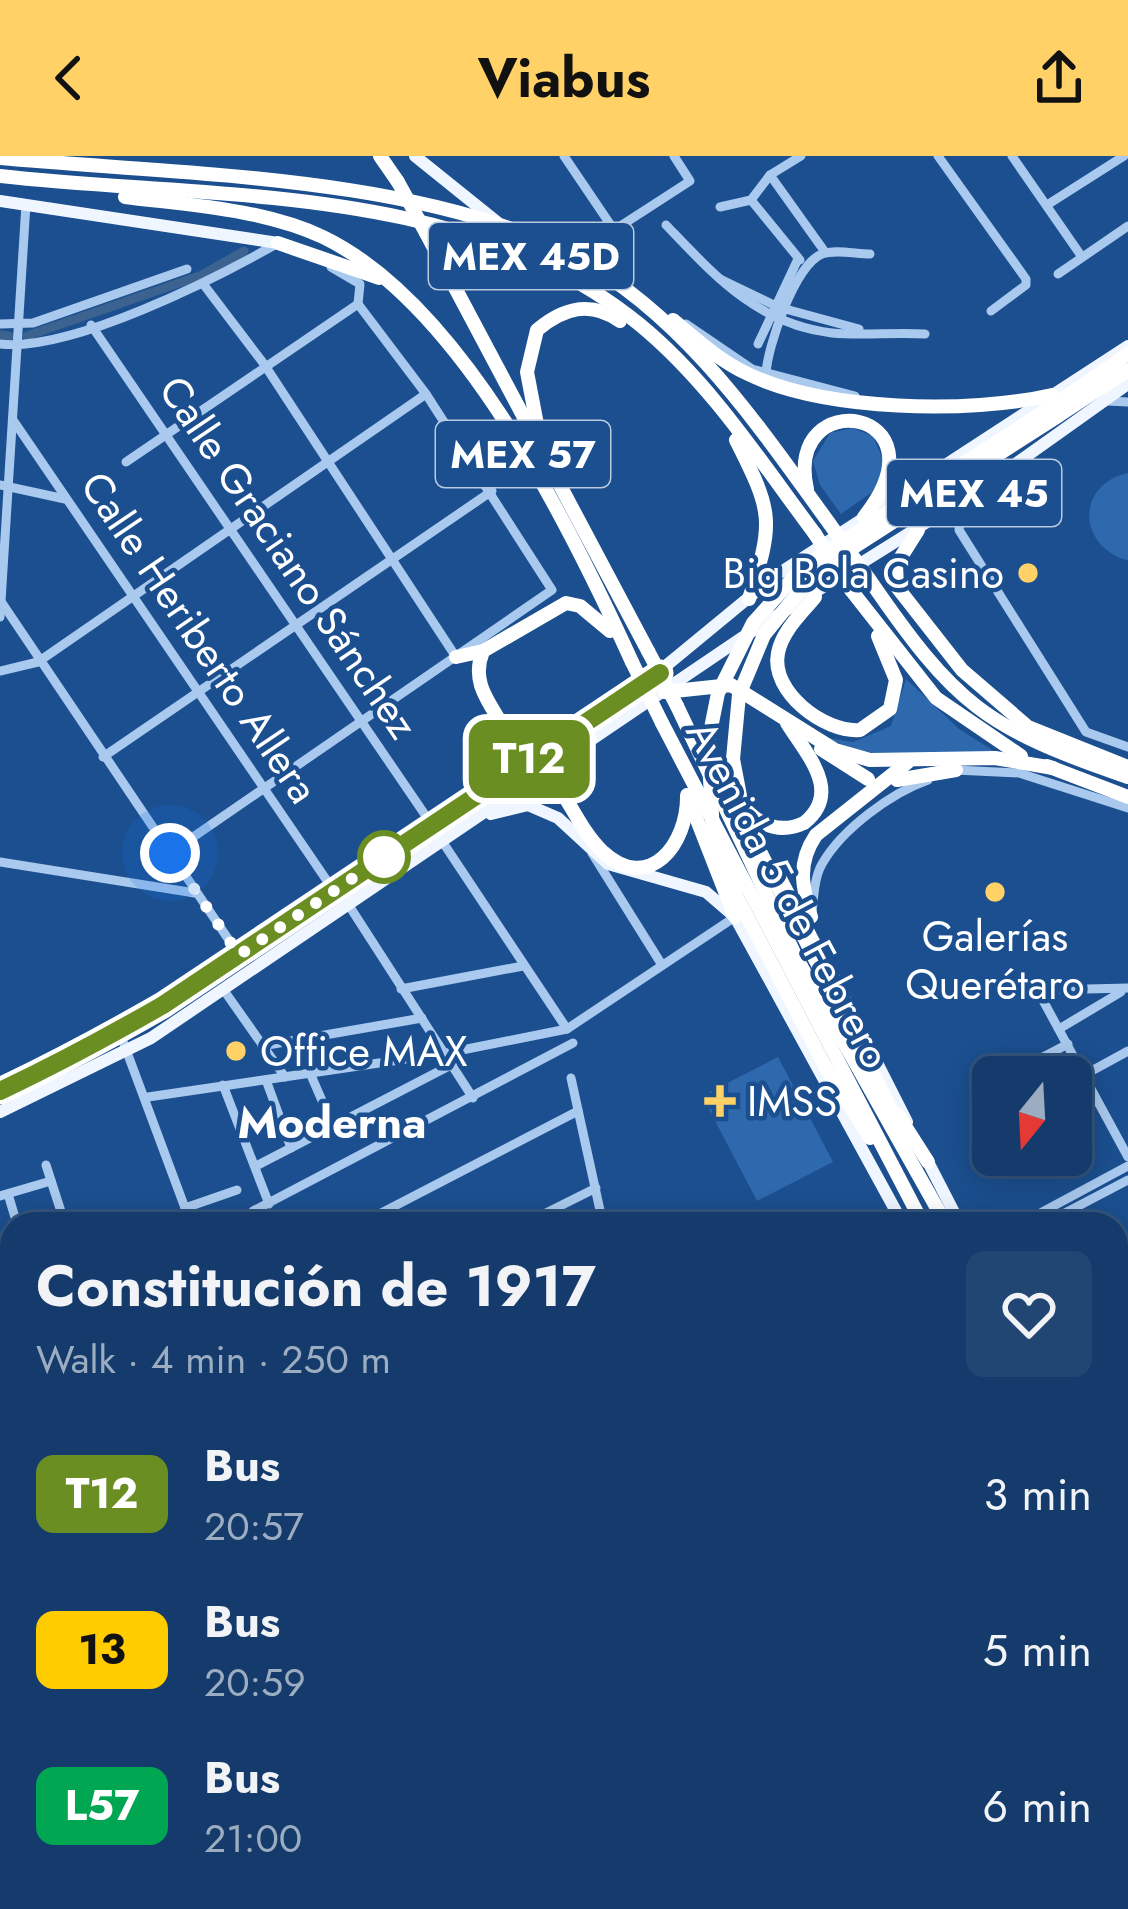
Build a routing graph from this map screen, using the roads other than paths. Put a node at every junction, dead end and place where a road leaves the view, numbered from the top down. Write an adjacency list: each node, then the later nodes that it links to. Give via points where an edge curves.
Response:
1 (380, 156): 62 (highway, Avenida 5 de Febrero / MEX 57, bridge)
2 (415, 156): 19 (main road)
3 (564, 156): 21 (street)
4 (674, 156): 21 (street, via 690,181)
5 (802, 156): 11 (street)
6 (938, 156): 36 (street, via 1026,279)
7 (1124, 156): 16 (street)
8 (1014, 157): 16 (street)
9 (0, 158): 19 (highway, MEX 45D, via 344,191)
10 (0, 176): 12 (highway, MEX 45D)
11 (770, 176): 13 (street); 23 (street)
12 (67, 184): 32 (highway, Avenida 5 de Febrero / MEX 57, via 319,235); 53 (highway, MEX 45D, via 374,213 521,252 640,325)
13 (751, 200): 17 (street); 27 (street)
14 (0, 201): 15 (main road)
15 (26, 204): 22 (main road); 41 (street)
16 (1047, 205): 26 (street)
17 (720, 207)
18 (666, 225): 30 (street)
19 (503, 226): 25 (highway, MEX 45D)
20 (1128, 226): 26 (street)
21 (612, 227): 25 (street)
22 (278, 243): 31 (street); 32 (highway); 34 (street, via 357,281)
23 (825, 252): 24 (street); 27 (street)
24 (870, 254)
25 (574, 256): 33 (highway, MEX 45D)
26 (1082, 257): 29 (street)
27 (803, 261): 35 (street)
28 (187, 269): 41 (street)
29 (1058, 274)
30 (720, 279): 35 (street); 38 (street)
31 (204, 285): 40 (street); 49 (street)
32 (395, 285): 83 (highway, Avenida 5 de Febrero / MEX 57, via 500,411)
33 (628, 292): 37 (highway); 67 (highway, MEX 45D, via 720,380)
34 (358, 304): 49 (street); 54 (street)
35 (782, 309): 38 (street); 42 (street)
36 (992, 311)
37 (665, 314): 48 (street); 55 (highway, via 753,377)
38 (776, 321): 42 (street); 46 (street)
39 (0, 324): 41 (street)
40 (91, 325): 45 (street); 61 (street, Calle Graciano Sánchez)
41 (18, 326): 45 (street)
42 (864, 331): 43 (street)
43 (925, 334)
44 (0, 344): 45 (street)
45 (16, 346): 60 (street)
46 (763, 346): 48 (street); 51 (street)
47 (1128, 350): 59 (highway, MEX 45)
48 (739, 362): 51 (street)
49 (264, 364): 61 (street); 63 (street)
50 (1128, 370): 59 (highway, MEX 45)
51 (766, 374): 55 (street)
52 (1128, 383): 56 (main road, MEX 45)
53 (703, 388): 58 (highway, MEX 45D); 62 (highway, via 612,315 592,308 554,316 537,330 527,372)
54 (426, 394): 63 (street); 66 (street)
55 (866, 400): 59 (highway)
56 (1102, 401): 57 (street); 69 (main road, MEX 45)
57 (1128, 402)
58 (717, 404): 78 (highway, via 768,509); 81 (highway, MEX 45D, bridge)
59 (1054, 406): 70 (main road, MEX 45); 160 (highway, MEX 45, bridge, via 815,572 764,635 739,695 733,759 745,822); 162 (highway, MEX 45, bridge, via 802,568 753,623 718,693 708,743 713,833 737,897 825,1066)
60 (13, 420): 65 (street); 68 (street, Calle Heriberto Allera)
61 (165, 435): 64 (street); 73 (street, Calle Graciano Sánchez)
62 (543, 457): 95 (highway, Avenida 5 de Febrero / MEX 57, bridge)
63 (329, 461): 73 (street); 75 (street)
64 (126, 462)
65 (4, 485): 68 (street); 74 (street)
66 (492, 491): 75 (street); 85 (street, via 552,590)
67 (808, 494): 70 (highway, via 802,459 812,438 836,422 865,424 886,443 892,470); 102 (highway, MEX 45D, bridge, via 916,647 965,700 1020,737)
68 (65, 499): 77 (street, Calle Heriberto Allera)
69 (962, 501): 71 (main road, MEX 45); 72 (street)
70 (864, 517): 78 (main road, MEX 45)
71 (924, 526): 72 (street); 76 (main road, MEX 45); 99 (highway, via 896,565 897,587 962,670 1028,727)
72 (959, 530): 94 (street, via 1094,736)
73 (231, 532): 77 (street); 82 (street, Calle Graciano Sánchez)
74 (3, 534): 79 (street)
75 (392, 562): 82 (street); 85 (street)
76 (815, 597): 81 (highway, via 781,642 778,670 801,704 838,729 874,724 893,702 896,680); 89 (main road, MEX 45)
77 (134, 598): 86 (street); 88 (street, Calle Heriberto Allera)
78 (749, 599): 92 (main road, MEX 45, via 686,654)
79 (1, 600): 80 (street); 86 (street)
80 (0, 617)
81 (872, 620): 100 (highway, MEX 45D, via 960,718)
82 (297, 626): 88 (street); 91 (street, Calle Graciano Sánchez)
83 (623, 643): 84 (highway, via 596,616 566,603); 93 (highway, Avenida 5 de Febrero / MEX 57, bridge)
84 (483, 651): 85 (highway); 92 (highway, via 478,682 506,731 529,738)
85 (456, 657): 91 (street)
86 (38, 662): 87 (street); 96 (street)
87 (0, 671)
88 (200, 692): 96 (street); 105 (street, Calle Heriberto Allera)
89 (665, 692): 90 (highway, via 731,685); 97 (main road, MEX 45)
90 (784, 719): 95 (highway, via 824,790 818,809 798,826 777,829 753,818); 98 (highway, via 851,756); 104 (highway)
91 (362, 722): 105 (street); 111 (street, Calle Graciano Sánchez)
92 (577, 728): 111 (main road)
93 (665, 729): 106 (highway); 162 (highway, Avenida 5 de Febrero / MEX 57)
94 (1128, 747)
95 (702, 752): 108 (highway, Avenida 5 de Febrero / MEX 57)
96 (103, 757): 115 (street)
97 (562, 759): 106 (highway, via 558,786 600,848 626,862 654,862 673,851 685,831); 110 (main road)
98 (909, 761): 100 (highway, via 995,758); 104 (highway)
99 (1128, 767)
100 (1052, 768): 107 (highway, MEX 45D)
101 (956, 770): 103 (highway); 109 (street, via 1019,772); 112 (street, via 894,795)
102 (1128, 777)
103 (897, 780)
104 (868, 784): 112 (street); 121 (highway, via 806,850 802,882)
105 (266, 789): 115 (street); 117 (street, Calle Heriberto Allera)
106 (687, 795): 120 (highway)
107 (1128, 797)
108 (725, 805): 125 (highway, via 794,900); 160 (highway, Avenida 5 de Febrero / MEX 57, via 797,958)
109 (1128, 808)
110 (473, 821): 113 (main road); 114 (main road, via 528,806 558,818)
111 (432, 825): 117 (main road)
112 (846, 836): 121 (street, via 818,872)
113 (442, 841): 119 (main road); 124 (street)
114 (591, 852): 120 (main road, via 623,871 706,892); 123 (street)
115 (170, 853): 118 (street)
116 (0, 862): 118 (street)
117 (334, 891): 122 (main road)
118 (195, 893): 122 (street)
119 (348, 904): 127 (main road); 128 (street)
120 (735, 917): 123 (street); 176 (main road, Avenida 5 de Febrero)
121 (811, 917): 125 (main road, Avenida 5 de Febrero)
122 (239, 955): 132 (main road)
123 (662, 965): 133 (street)
124 (523, 966): 128 (street); 133 (street)
125 (834, 982): 160 (main road, Avenida 5 de Febrero)
126 (1128, 988): 130 (street); 134 (street)
127 (223, 989): 137 (street); 138 (main road)
128 (401, 989): 131 (street)
129 (1006, 992): 130 (street)
130 (1039, 993): 134 (street)
131 (422, 1018): 137 (street); 140 (street)
132 (118, 1028): 138 (street); 149 (main road)
133 (567, 1029): 140 (street)
134 (1059, 1029): 136 (street)
135 (573, 1043): 153 (street)
136 (1068, 1044): 141 (street); 142 (street)
137 (262, 1046): 146 (street)
138 (130, 1051): 152 (street); 155 (main road)
139 (1128, 1052): 144 (street)
140 (447, 1053): 143 (street); 145 (street)
141 (1045, 1056)
142 (1075, 1056)
143 (454, 1064): 153 (street); 156 (street)
144 (1092, 1071)
145 (310, 1072): 146 (street); 156 (street)
146 (285, 1077): 148 (street)
147 (571, 1078): 154 (street)
148 (266, 1080): 150 (street); 157 (street)
149 (0, 1085)
150 (223, 1085): 152 (street); 161 (street)
151 (1092, 1086): 158 (street)
152 (148, 1097): 169 (street)
153 (473, 1098): 168 (street)
154 (578, 1111): 165 (street); 173 (street)
155 (0, 1112)
156 (333, 1126): 157 (street)
157 (291, 1148): 161 (street)
158 (1128, 1161): 180 (street)
159 (46, 1165): 163 (street)
160 (922, 1165): 178 (highway, Avenida 5 de Febrero / MEX 57); 179 (main road, Avenida 5 de Febrero)
161 (256, 1166): 168 (street)
162 (893, 1170): 177 (highway, Avenida 5 de Febrero / MEX 57)
163 (51, 1180): 167 (street); 171 (street)
164 (1128, 1180): 181 (street)
165 (596, 1188): 174 (street); 175 (street)
166 (238, 1190): 169 (street)
167 (4, 1195)
168 (269, 1204): 170 (street)
169 (185, 1208): 172 (street)
170 (254, 1211)
171 (61, 1212)
172 (186, 1212)
173 (392, 1212)
174 (548, 1212)
175 (600, 1212)
176 (896, 1212)
177 (916, 1212)
178 (941, 1212)
179 (952, 1212)
180 (1041, 1212)
181 (1067, 1212)

